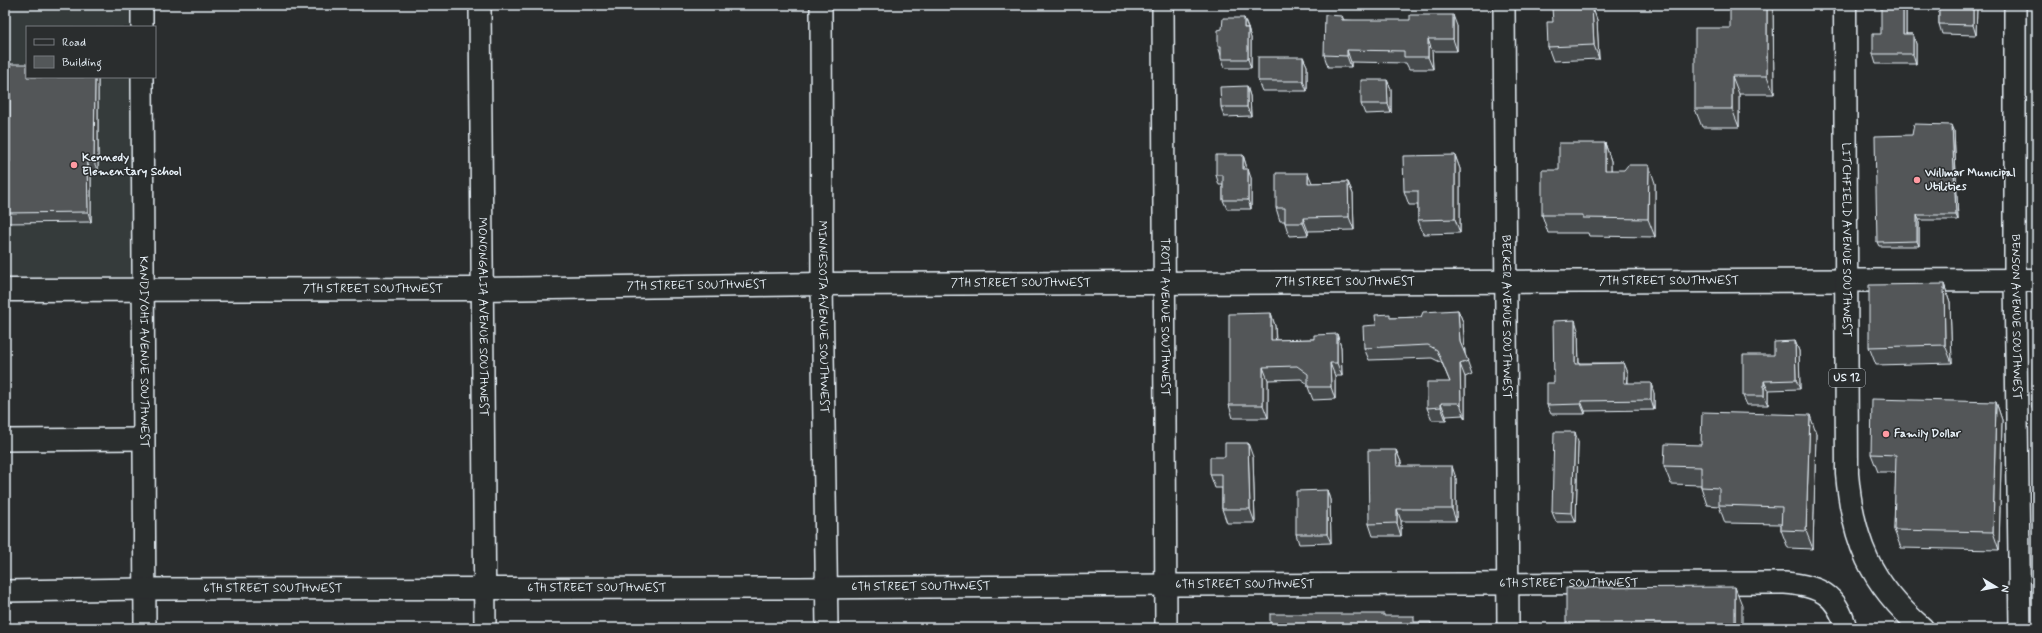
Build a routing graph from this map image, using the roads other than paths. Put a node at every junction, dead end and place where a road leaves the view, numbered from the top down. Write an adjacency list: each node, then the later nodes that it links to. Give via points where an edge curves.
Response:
1 (142, 5): 8 (street)
2 (480, 5): 17 (street, MONONGALIA AVENUE SOUTHWEST)
3 (821, 5): 14 (street, MINNESOTA AVENUE SOUTHWEST)
4 (1163, 5): 15 (street, TROTT AVENUE SOUTHWEST)
5 (1504, 5): 12 (street, BECKER AVENUE SOUTHWEST)
6 (1845, 5): 13 (main road, LITCHFIELD AVENUE SOUTHWEST / US 12)
7 (2015, 5): 10 (street, BENSON AVENUE SOUTHWEST)
8 (142, 26)
9 (142, 78): 16 (street, KANDIYOHI AVENUE SOUTHWEST)
10 (2015, 280): 11 (main road, 7TH STREET SOUTHWEST); 13 (main road, 7TH STREET SOUTHWEST); 21 (street, BENSON AVENUE SOUTHWEST)
11 (2037, 280)
12 (1506, 281): 13 (main road, 7TH STREET SOUTHWEST); 15 (main road, 7TH STREET SOUTHWEST); 22 (street, BECKER AVENUE SOUTHWEST)
13 (1847, 282): 34 (main road, LITCHFIELD AVENUE SOUTHWEST / US 12, via 1847,474 1854,523 1864,554 1878,579 1895,602)
14 (822, 284): 15 (main road, 7TH STREET SOUTHWEST); 17 (main road, 7TH STREET SOUTHWEST); 25 (street, MINNESOTA AVENUE SOUTHWEST)
15 (1163, 284): 23 (street, TROTT AVENUE SOUTHWEST)
16 (143, 289): 17 (main road, 7TH STREET SOUTHWEST); 18 (main road, 7TH STREET SOUTHWEST); 19 (street, KANDIYOHI AVENUE SOUTHWEST)
17 (482, 289): 24 (street, MONONGALIA AVENUE SOUTHWEST)
18 (5, 290)
19 (143, 439): 20 (street); 26 (street, KANDIYOHI AVENUE SOUTHWEST)
20 (5, 440)
21 (2029, 579): 35 (street, BENSON AVENUE SOUTHWEST)
22 (1508, 584): 23 (street, 6TH STREET SOUTHWEST); 32 (street, BECKER AVENUE SOUTHWEST); 33 (street, 6TH STREET SOUTHWEST, via 1785,583 1810,586 1834,600)
23 (1166, 585): 25 (street, 6TH STREET SOUTHWEST); 31 (street, TROTT AVENUE SOUTHWEST)
24 (485, 588): 25 (street, 6TH STREET SOUTHWEST); 26 (street, 6TH STREET SOUTHWEST); 29 (street, MONONGALIA AVENUE SOUTHWEST)
25 (826, 588): 30 (street, MINNESOTA AVENUE SOUTHWEST)
26 (144, 589): 27 (street, 6TH STREET SOUTHWEST); 28 (street, KANDIYOHI AVENUE SOUTHWEST)
27 (5, 591)
28 (145, 628)
29 (485, 628)
30 (827, 628)
31 (1166, 628)
32 (1508, 628)
33 (1846, 628)
34 (1922, 628)
35 (2020, 628)

